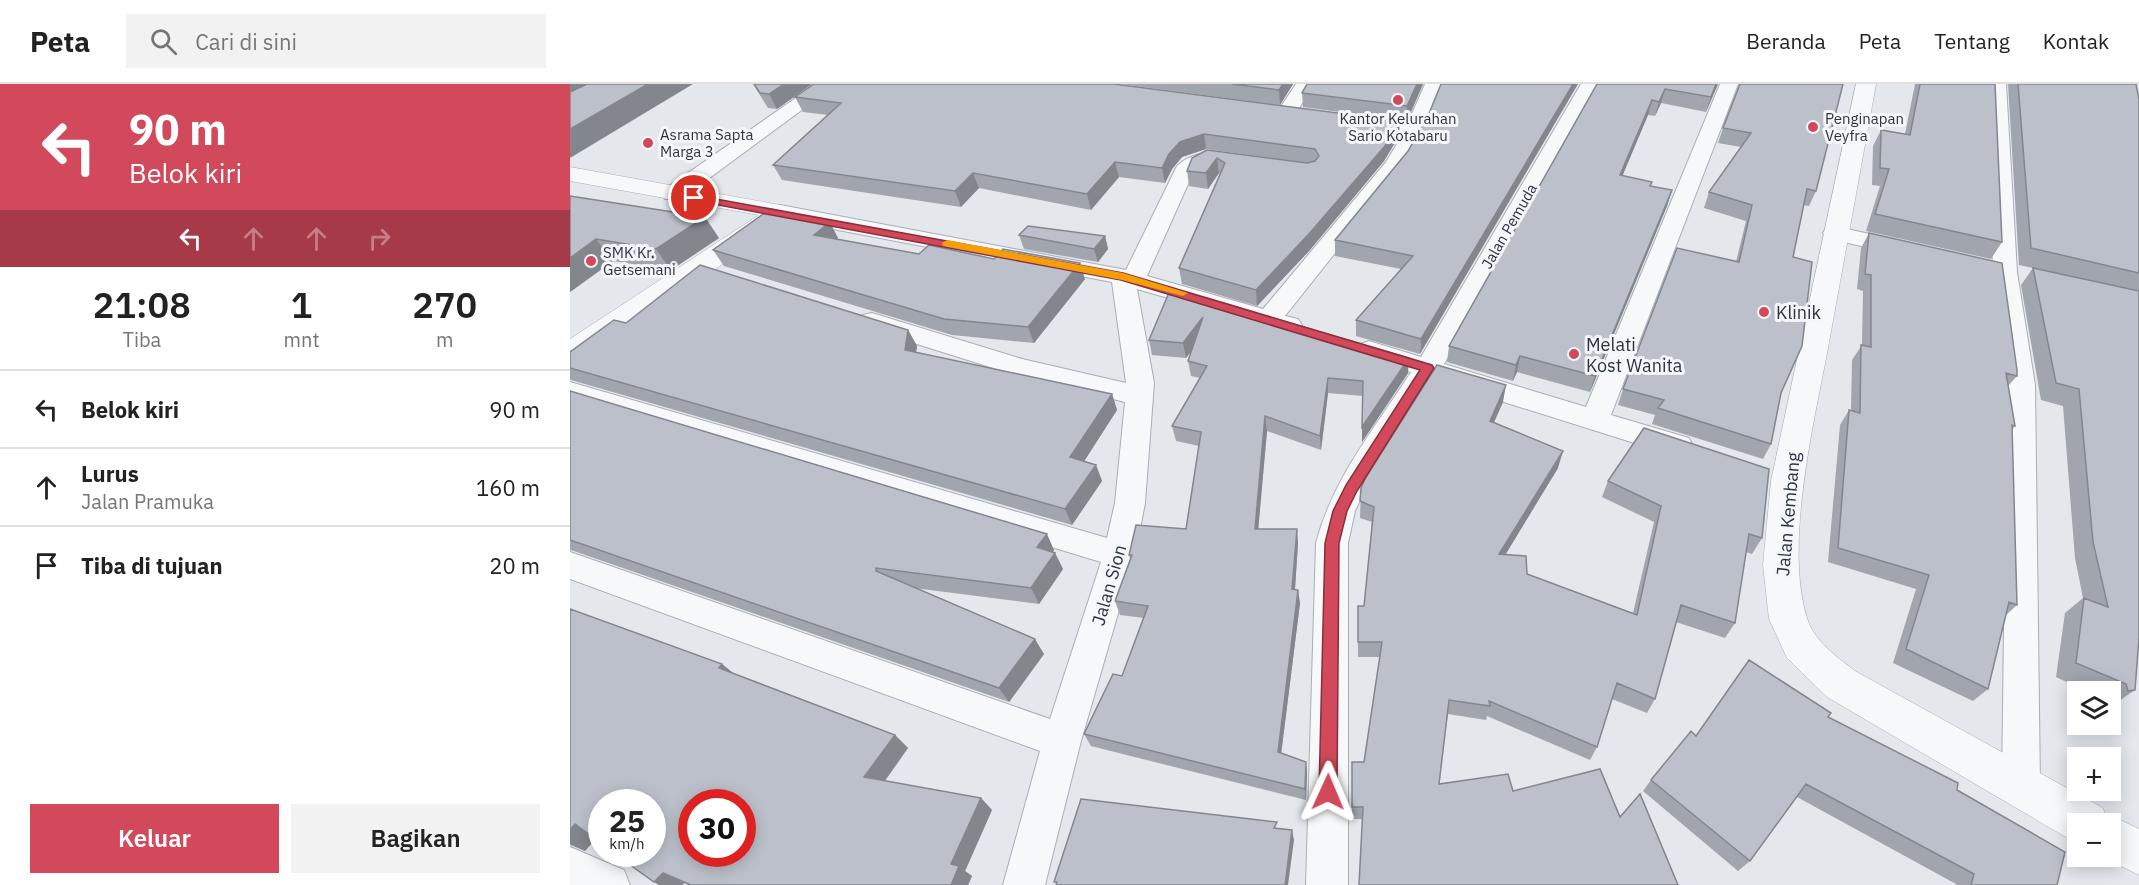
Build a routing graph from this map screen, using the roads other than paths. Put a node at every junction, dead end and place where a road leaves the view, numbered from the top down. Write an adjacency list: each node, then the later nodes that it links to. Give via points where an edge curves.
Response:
1 (828, 84): 15 (street)
2 (1305, 84): 9 (street)
3 (1434, 84): 12 (street)
4 (1590, 84): 25 (street, Jalan Pemuda)
5 (1729, 84): 28 (street)
6 (1866, 84): 17 (street, Jalan Kembang)
7 (1997, 84): 33 (street, via 2005,272 2021,386)
8 (1263, 111): 9 (street)
9 (1286, 114): 10 (street)
10 (1310, 117)
11 (1345, 121): 12 (street)
12 (1415, 130): 21 (street, via 1395,165)
13 (1252, 163): 19 (street, via 1207,157 1191,163)
14 (570, 174): 15 (street)
15 (673, 194): 16 (street)
16 (780, 212): 19 (street); 24 (street, via 712,272)
17 (1834, 233): 18 (street); 33 (street, Jalan Kembang, via 1776,477 1782,591 1788,619 1801,646 1841,684)
18 (1926, 254)
19 (1128, 278): 21 (street); 27 (street, Jalan Sion)
20 (848, 314): 27 (street, via 1018,367)
21 (1269, 319): 22 (street)
22 (1315, 333)
23 (1348, 344): 25 (street)
24 (570, 352)
25 (1428, 368): 28 (street); 40 (street, Jalan Pemuda, via 1351,488 1332,543)
26 (570, 391): 30 (street)
27 (1140, 396): 30 (street, Jalan Sion, via 1130,503)
28 (1596, 418): 29 (street)
29 (1708, 455)
30 (1119, 555): 32 (street, Jalan Sion)
31 (570, 565): 32 (street)
32 (1062, 741): 39 (street, Jalan Sion)
33 (2021, 787): 34 (street, Jalan Kembang)
34 (2067, 813)
35 (2121, 843): 36 (street)
36 (2139, 853)
37 (570, 868): 38 (street)
38 (609, 885)
39 (1024, 885)
40 (1327, 885)

